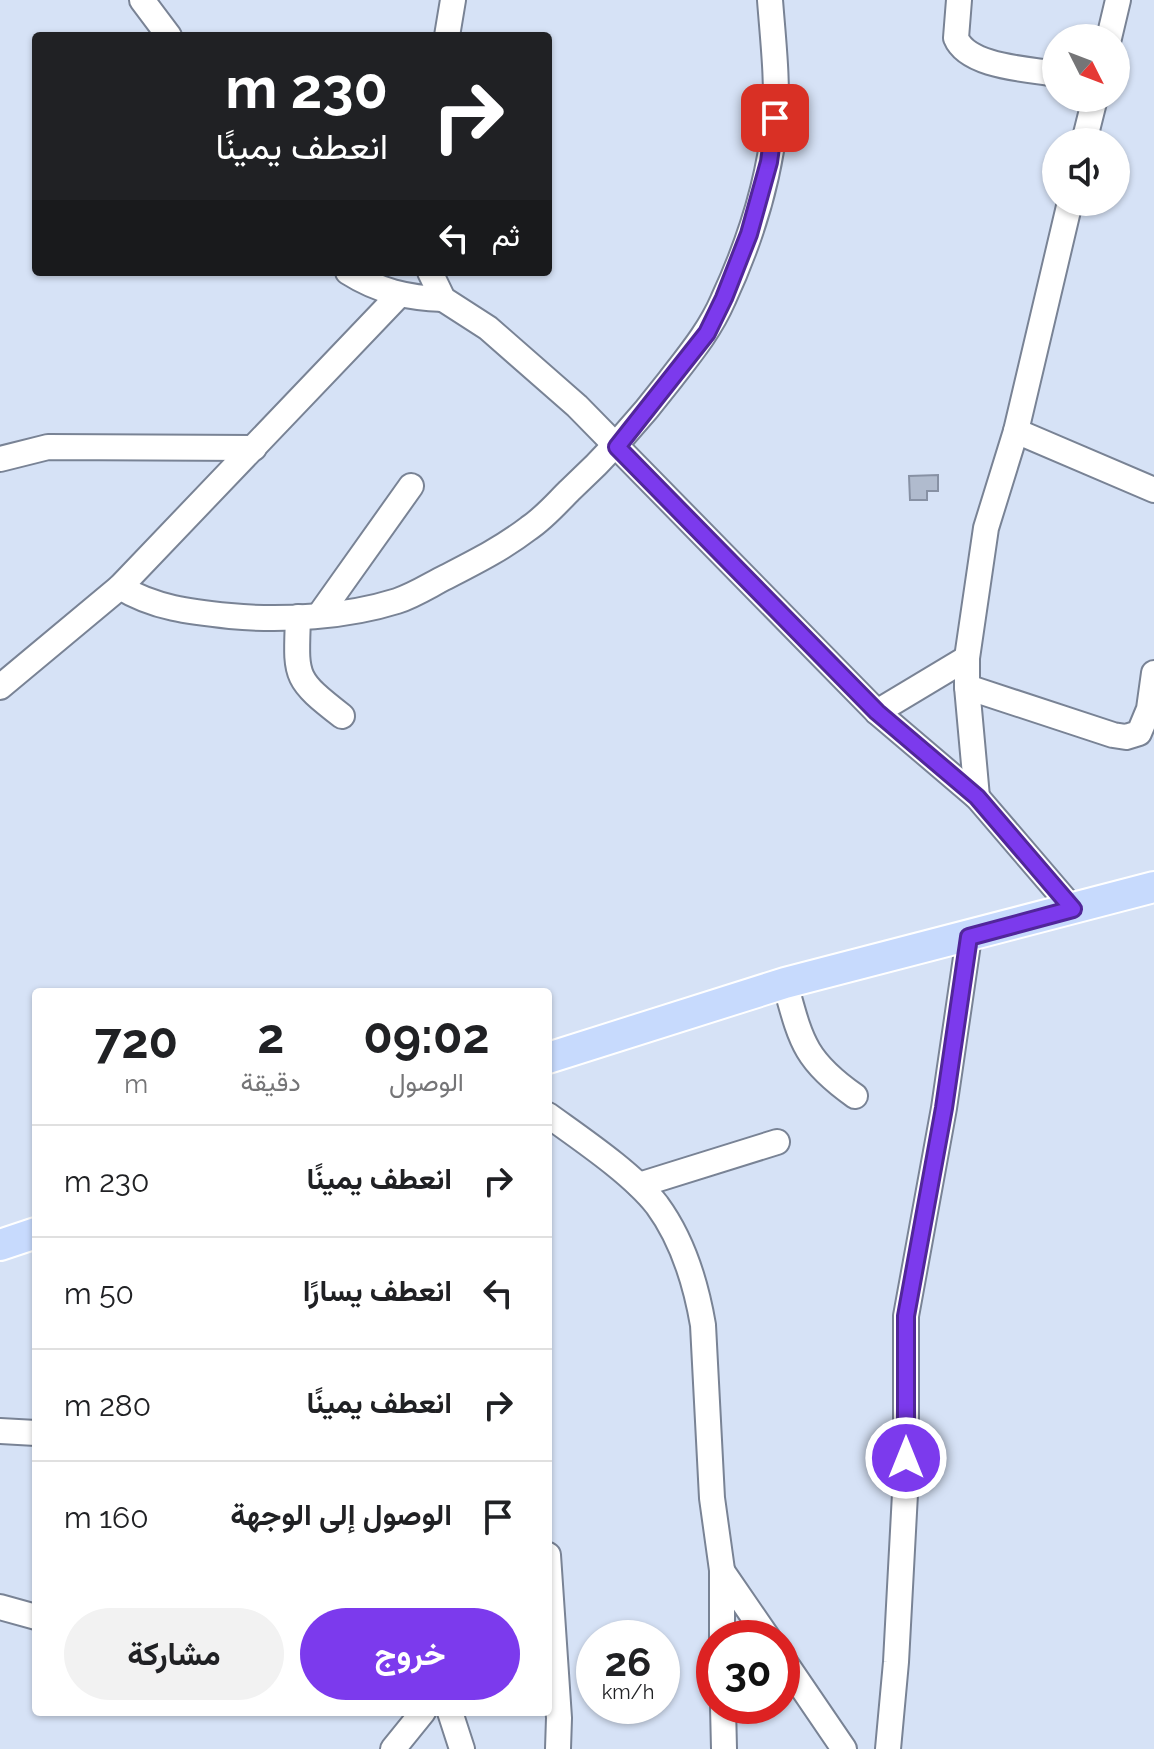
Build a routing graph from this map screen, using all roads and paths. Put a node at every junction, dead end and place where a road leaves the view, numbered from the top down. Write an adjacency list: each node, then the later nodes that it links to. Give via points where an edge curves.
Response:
1 (142, 0): 7 (street)
2 (453, 0): 8 (street)
3 (770, 0): 16 (street, via 775,118 749,234 707,333)
4 (959, 0): 9 (street, via 956,38 967,53)
5 (1118, 0): 6 (street)
6 (1112, 24)
7 (166, 32)
8 (448, 32)
9 (1042, 72)
10 (1067, 216): 15 (street)
11 (356, 276): 13 (street)
12 (432, 276): 14 (street)
13 (399, 295): 14 (street); 17 (street)
14 (443, 299): 16 (street, via 488,328)
15 (1016, 431): 20 (street); 23 (street, via 986,528)
16 (617, 447): 22 (street, via 531,527 484,558 396,601); 27 (street)
17 (254, 448): 18 (street, via 48,447); 21 (street)
18 (0, 459)
19 (411, 486): 22 (street)
20 (1154, 490)
21 (120, 587): 22 (street, via 139,598 191,612); 25 (street)
22 (309, 616): 28 (street, via 297,657 300,677 308,690)
23 (967, 658): 26 (street); 27 (street)
24 (1154, 673): 26 (street, via 1145,723 1139,733 1126,737)
25 (0, 687)
26 (967, 687): 29 (street)
27 (877, 712): 29 (street)
28 (342, 716)
29 (977, 797): 31 (street)
30 (1154, 887): 31 (main road)
31 (1073, 909): 32 (main road)
32 (969, 937): 33 (main road); 56 (street, via 906,1316 906,1475)
33 (785, 983): 34 (main road); 35 (street, via 808,1051 829,1077)
34 (552, 1057)
35 (855, 1096)
36 (552, 1118): 38 (street)
37 (777, 1142): 38 (street)
38 (639, 1185): 41 (street, via 669,1224 699,1304)
39 (0, 1431): 40 (street)
40 (32, 1433)
41 (722, 1570): 45 (street); 46 (street)
42 (0, 1607): 44 (street)
43 (552, 1614): 53 (street)
44 (32, 1616)
45 (722, 1620)
46 (756, 1620)
47 (800, 1684): 55 (street)
48 (420, 1716): 51 (street)
49 (451, 1716): 52 (street)
50 (723, 1724): 54 (street)
51 (393, 1749)
52 (462, 1749)
53 (558, 1749)
54 (724, 1749)
55 (844, 1749)
56 (888, 1749)

